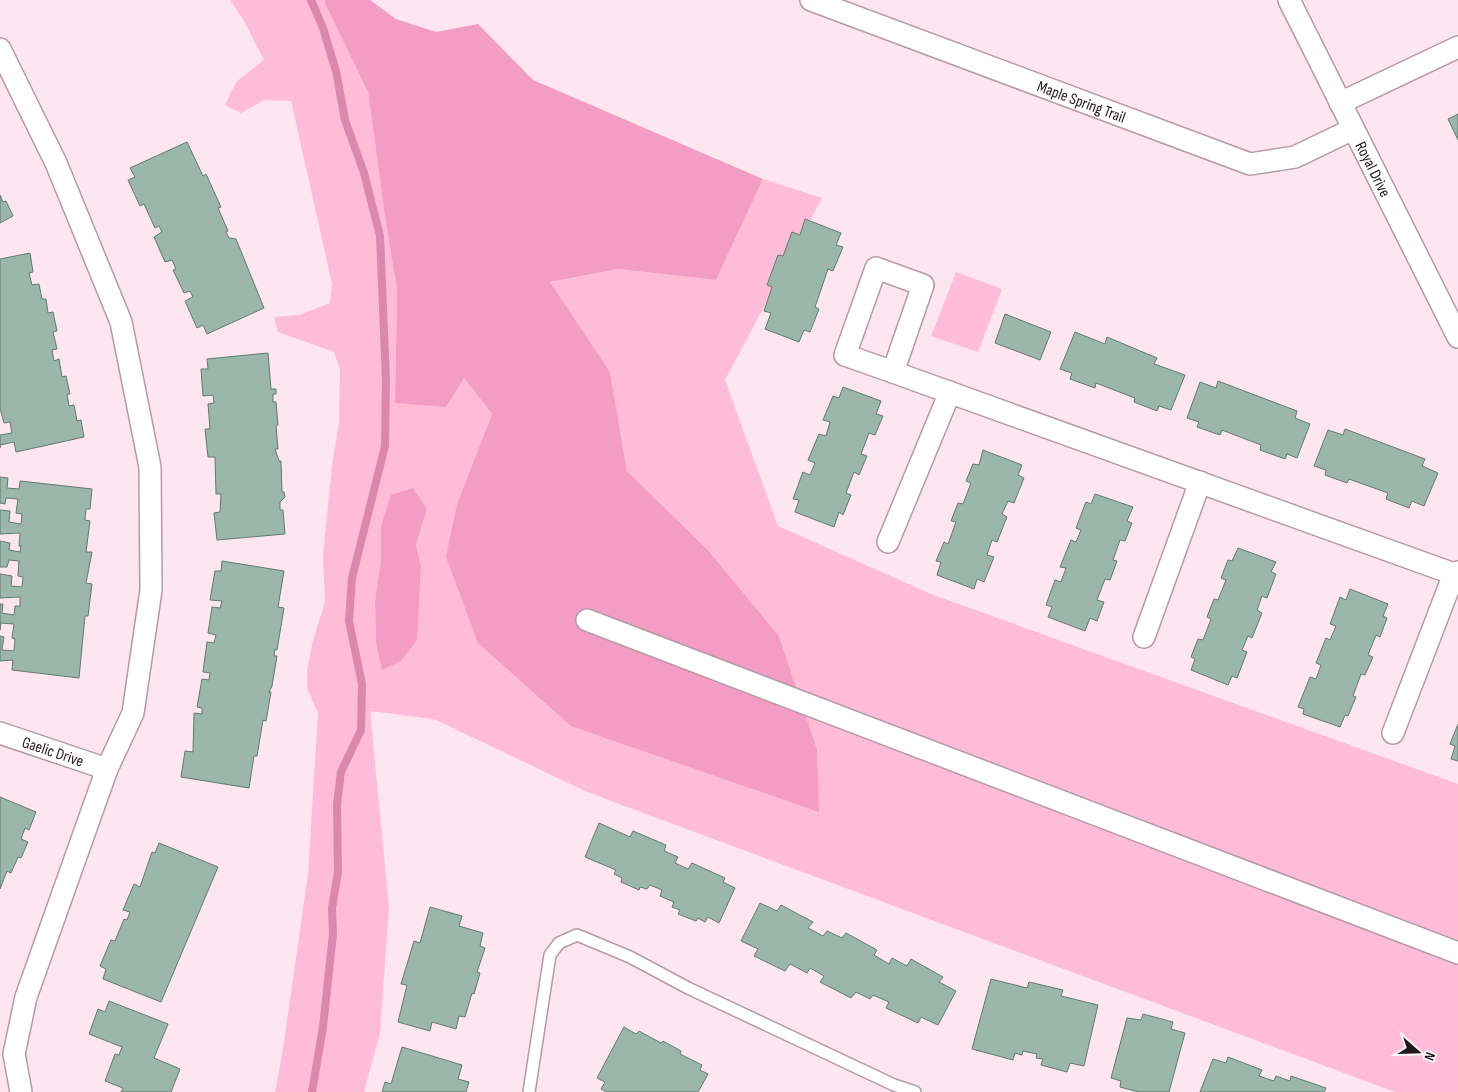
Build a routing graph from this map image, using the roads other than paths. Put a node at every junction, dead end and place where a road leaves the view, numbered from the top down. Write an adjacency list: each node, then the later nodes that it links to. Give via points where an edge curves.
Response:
1 (811, 0): 6 (street, Maple Spring Trail, via 1250,164 1295,157)
2 (1290, 0): 5 (street, Royal Drive)
3 (1458, 47): 5 (street)
4 (0, 49): 17 (street, via 56,163 121,322 150,467 150,590 133,713)
5 (1340, 103): 6 (street, Royal Drive)
6 (1353, 129): 7 (street, Royal Drive)
7 (1458, 337)
8 (893, 372): 8 (street, via 923,285 876,268 845,355); 9 (street)
9 (950, 392): 10 (street); 11 (street)
10 (1200, 482): 12 (street); 14 (street)
11 (888, 542)
12 (1456, 573): 16 (street)
13 (587, 620): 18 (street)
14 (1144, 637)
15 (0, 733): 17 (street, Gaelic Drive)
16 (1393, 733)
17 (107, 769): 19 (street, via 26,997 14,1054)
18 (1458, 953)
19 (21, 1092)
20 (529, 1092): 21 (lane, via 550,955 559,943 576,936 630,957 688,988)
21 (915, 1092)

